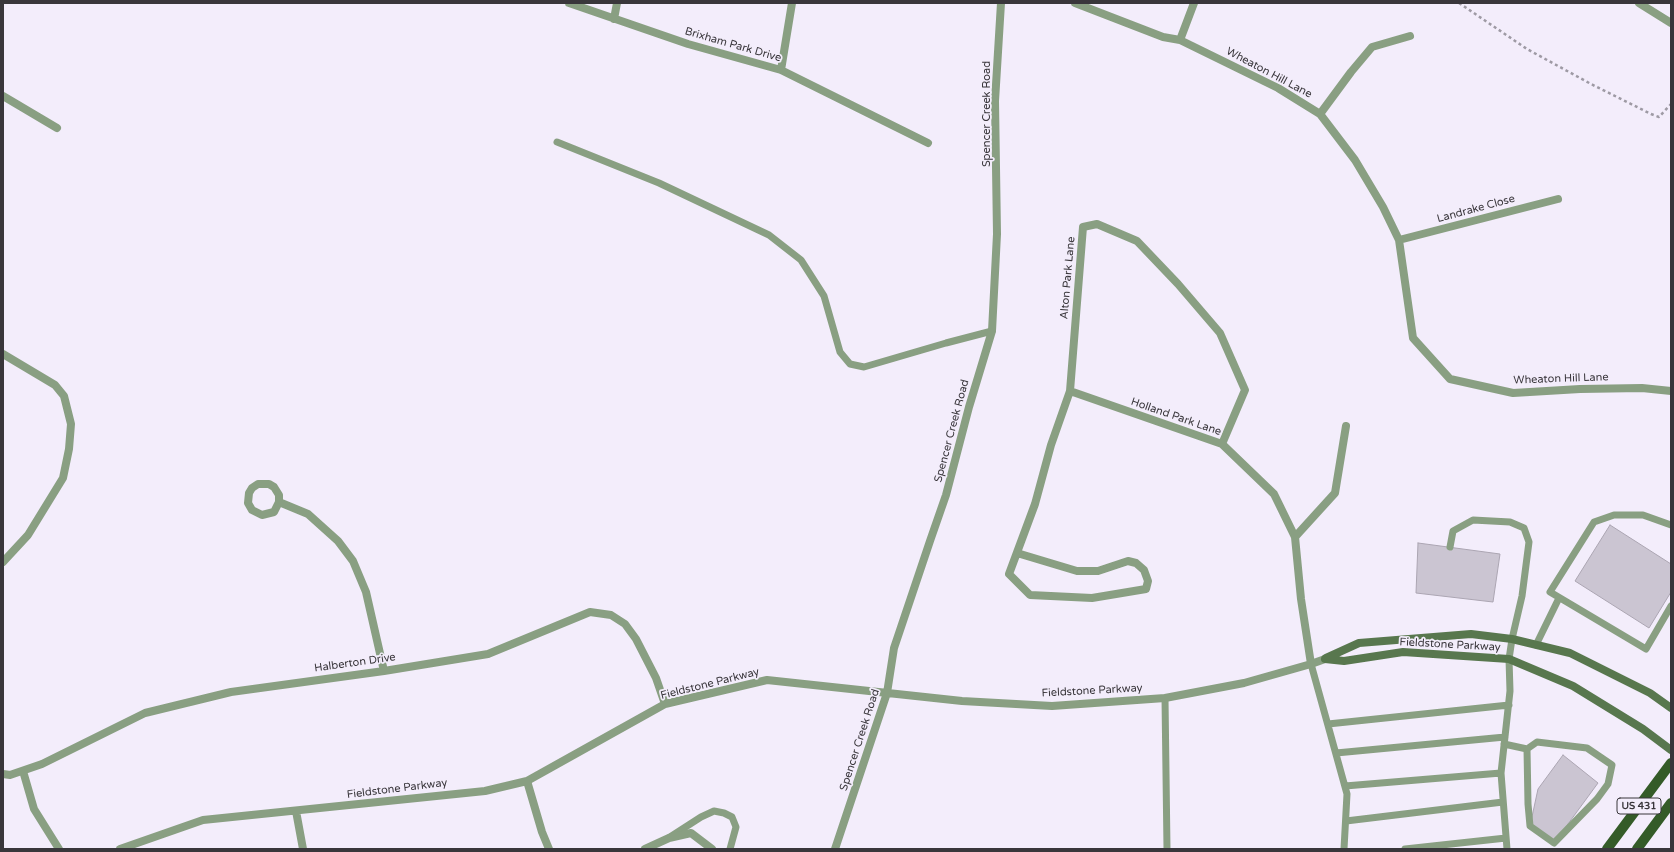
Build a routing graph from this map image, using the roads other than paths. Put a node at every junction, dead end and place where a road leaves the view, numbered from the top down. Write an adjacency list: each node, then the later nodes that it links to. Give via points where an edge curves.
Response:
1 (569, 3): 8 (street, Brixham Park Drive)
2 (617, 3): 8 (street)
3 (792, 3): 12 (street)
4 (1001, 3): 20 (street, Spencer Creek Road, via 995,101 997,234)
5 (1075, 3): 11 (street, Wheaton Hill Lane, via 1163,37)
6 (1194, 3): 11 (street)
7 (1639, 3): 9 (street)
8 (614, 19): 12 (street, Brixham Park Drive, via 688,44)
9 (1671, 23)
10 (1410, 36): 14 (street, via 1372,47)
11 (1180, 40): 14 (street, Wheaton Hill Lane, via 1278,88)
12 (781, 70): 17 (street, Brixham Park Drive)
13 (3, 96): 15 (street)
14 (1320, 114): 19 (street, Wheaton Hill Lane, via 1355,160 1383,206)
15 (57, 128)
16 (557, 142): 20 (lane, via 659,183 769,235 801,260 824,296 840,352 850,364 864,367)
17 (928, 143)
18 (1558, 199): 19 (street, Landrake Close)
19 (1399, 240): 22 (street, Wheaton Hill Lane, via 1413,338 1450,379 1513,393 1634,388)
20 (992, 332): 40 (street, Spencer Creek Road, via 968,407 946,495 894,648)
21 (3, 354): 31 (street, via 54,385 64,396 71,424 63,478 28,535)
22 (1671, 391)
23 (1070, 392): 25 (street, Holland Park Lane); 25 (street, Alton Park Lane, via 1083,227 1097,224 1137,240 1220,333 1245,390); 30 (street, Alton Park Lane)
24 (1346, 426): 28 (street, via 1335,493)
25 (1222, 444): 28 (street, Holland Park Lane, via 1274,494)
26 (279, 502): 39 (street, via 308,514 338,541 353,561 366,592)
27 (1671, 525): 32 (lane, via 1643,515 1614,515 1594,522 1550,592)
28 (1295, 537): 38 (street, Holland Park Lane)
29 (1450, 547): 34 (lane, via 1453,531 1474,520 1510,522 1524,528 1529,542 1522,596)
30 (1017, 553): 30 (street, Alton Park Lane, via 1077,571 1098,571 1128,561 1136,563 1144,570 1148,581 1146,590 1092,598 1030,594 1009,574)
31 (3, 562)
32 (1559, 598): 33 (lane, via 1646,649); 35 (lane)
33 (1671, 606)
34 (1512, 639): 35 (street, Fieldstone Parkway); 36 (street, Fieldstone Parkway, via 1471,634 1359,643); 37 (lane)
35 (1536, 645): 44 (street, Fieldstone Parkway, via 1570,653 1650,693)
36 (1325, 659): 37 (street, Fieldstone Parkway, via 1344,661 1403,652); 38 (street, Fieldstone Parkway)
37 (1510, 659): 43 (lane); 48 (street, Fieldstone Parkway, via 1573,686 1643,729)
38 (1311, 664): 41 (street, Fieldstone Parkway, via 1244,683); 45 (lane)
39 (384, 671): 42 (street, Halberton Drive, via 488,654 590,612 611,615 625,624 636,639 656,678); 51 (street, Halberton Drive, via 231,692 145,713)
40 (887, 693): 41 (street, Fieldstone Parkway, via 962,701 1052,706); 42 (street, Fieldstone Parkway, via 767,680); 69 (street, Spencer Creek Road)
41 (1165, 698): 70 (lane)
42 (665, 704): 54 (street, Fieldstone Parkway)
43 (1509, 705): 45 (lane); 46 (lane)
44 (1671, 708)
45 (1328, 724): 49 (lane)
46 (1505, 740): 47 (lane); 49 (lane); 52 (lane)
47 (1527, 749): 47 (lane, via 1530,826 1554,843 1608,784 1612,765 1587,748 1537,742)
48 (1671, 750)
49 (1336, 753): 55 (lane)
50 (1671, 763): 74 (main road, US 431)
51 (23, 771): 53 (street, Halberton Drive, via 10,775); 62 (street, via 34,809)
52 (1502, 773): 55 (lane); 56 (lane)
53 (3, 774)
54 (526, 781): 58 (street, Fieldstone Parkway, via 485,791); 65 (street)
55 (1345, 786): 59 (lane)
56 (1504, 802): 59 (lane); 61 (lane)
57 (1671, 803): 75 (main road, US 431)
58 (296, 811): 63 (street, Fieldstone Parkway, via 203,820); 64 (street)
59 (1346, 821): 71 (lane)
60 (669, 838): 66 (street); 67 (street, via 691,833); 68 (lane, via 714,811 732,817 736,827)
61 (1506, 838): 72 (lane); 73 (lane)
62 (59, 849)
63 (120, 849)
64 (303, 849)
65 (549, 849)
66 (645, 849)
67 (712, 849)
68 (730, 849)
69 (835, 849)
70 (1167, 849)
71 (1344, 849)
72 (1405, 849)
73 (1507, 849)
74 (1607, 849)
75 (1637, 849)

